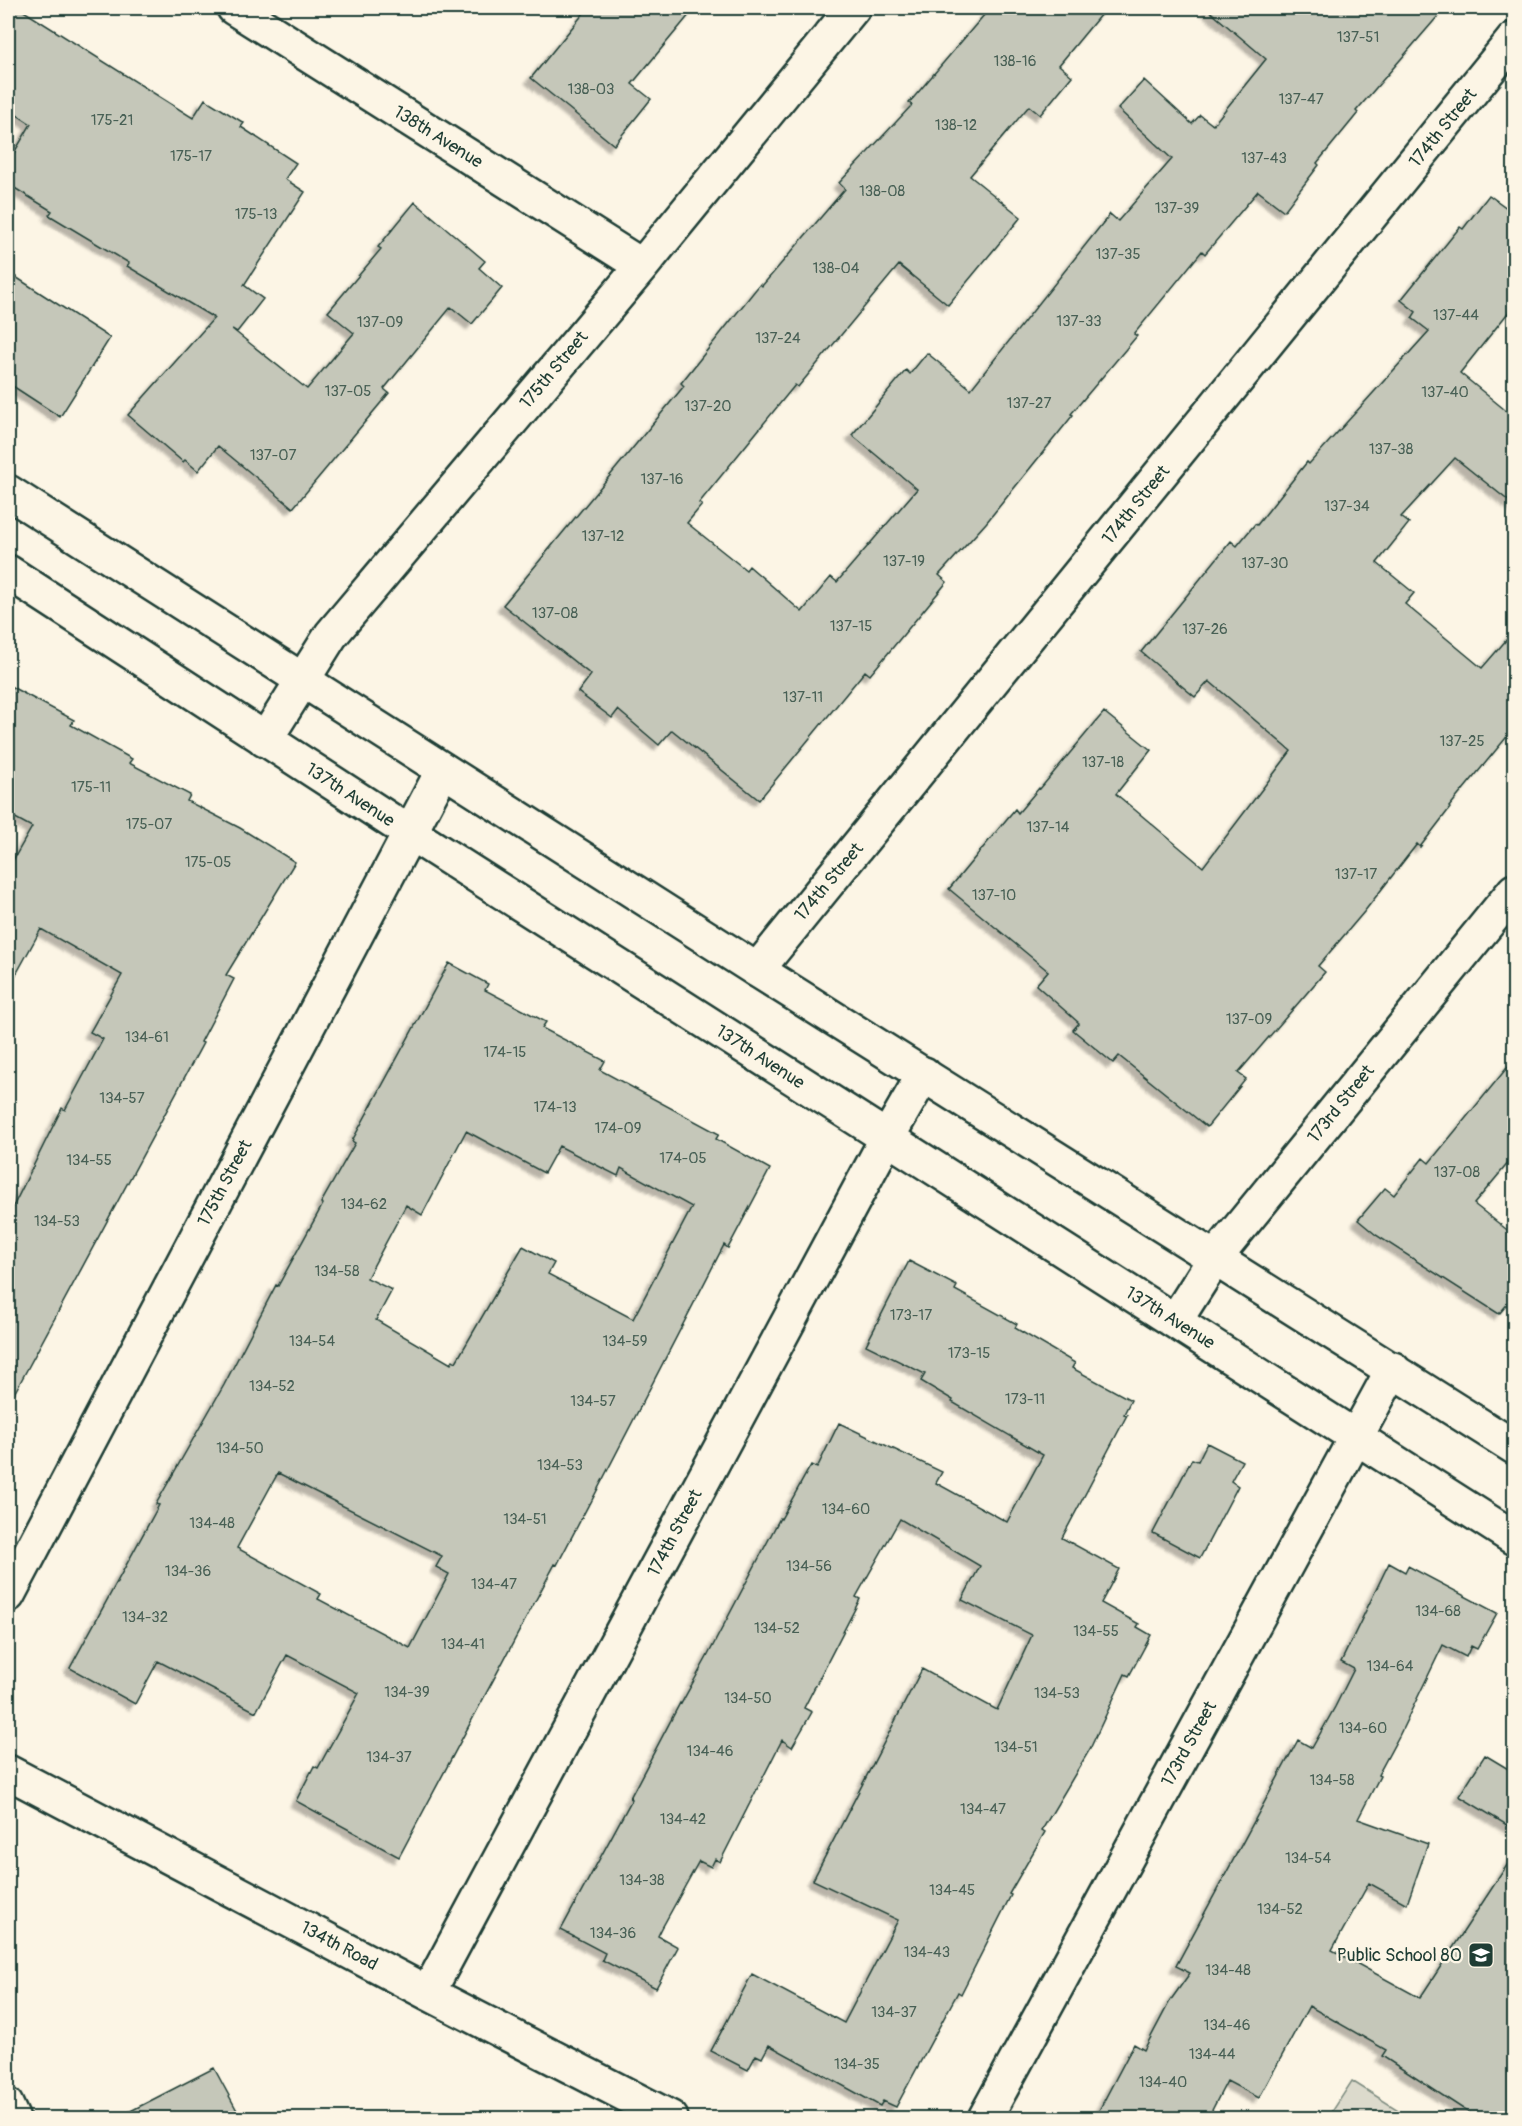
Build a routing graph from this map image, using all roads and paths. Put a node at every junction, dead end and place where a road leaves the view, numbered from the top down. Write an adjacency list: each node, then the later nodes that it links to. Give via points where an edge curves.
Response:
1 (234, 8): 4 (street, 138th Avenue)
2 (853, 8): 4 (street, 175th Street)
3 (1515, 39): 12 (street, 174th Street)
4 (642, 266): 7 (street, 175th Street, via 331,635)
5 (8, 492): 7 (street)
6 (8, 572): 8 (street, 137th Avenue)
7 (303, 680): 8 (street, 175th Street); 9 (street)
8 (265, 740): 10 (street, 137th Avenue)
9 (443, 770): 10 (street, 175th Street); 12 (street)
10 (410, 834): 14 (street, 137th Avenue); 21 (street, 175th Street)
11 (1515, 891): 15 (street, 173rd Street)
12 (757, 970): 13 (street)
13 (924, 1074): 14 (street, 174th Street); 15 (street)
14 (887, 1138): 16 (street, 137th Avenue); 23 (street, 174th Street)
15 (1215, 1258): 16 (street, 173rd Street); 17 (street)
16 (1175, 1321): 18 (street, 137th Avenue)
17 (1393, 1369): 18 (street, 173rd Street); 19 (street)
18 (1357, 1437): 20 (street, 137th Avenue); 27 (street, 173rd Street)
19 (1515, 1447)
20 (1515, 1538)
21 (8, 1595)
22 (8, 1772): 23 (street, 134th Road)
23 (428, 1993): 26 (street, 134th Road)
24 (8, 2103): 25 (lane)
25 (15, 2118)
26 (671, 2118)
27 (985, 2118)

